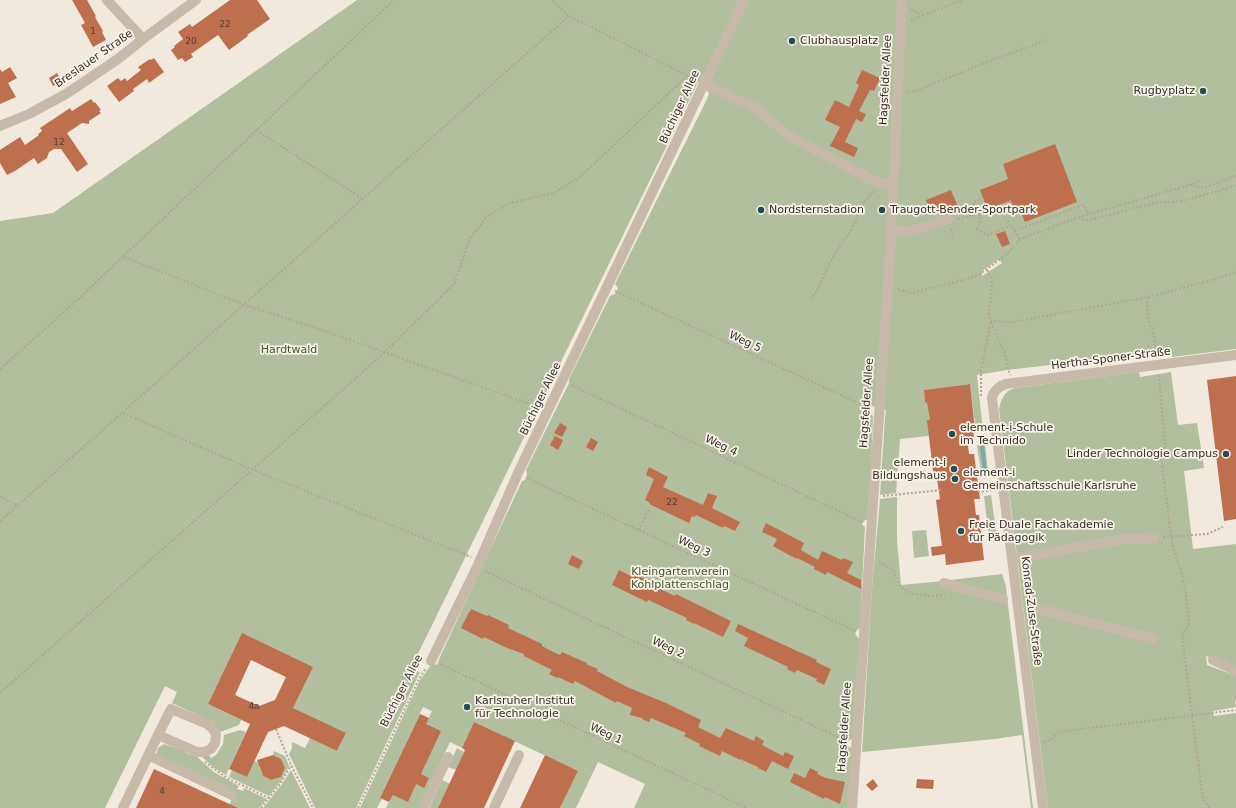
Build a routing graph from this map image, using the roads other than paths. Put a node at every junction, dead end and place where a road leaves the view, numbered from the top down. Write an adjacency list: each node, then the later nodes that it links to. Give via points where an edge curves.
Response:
1 (107, 0): 5 (street)
2 (196, 0): 5 (street, Breslauer Straße)
3 (744, 0): 6 (street, Büchiger Allee)
4 (902, 0): 8 (street, Hagsfelder Allee)
5 (143, 39): 7 (street, Breslauer Straße, via 66,94)
6 (704, 84): 8 (street, via 757,109 788,135 878,183); 20 (street, Büchiger Allee, via 518,473 480,565)
7 (0, 126)
8 (893, 185): 10 (street, Hagsfelder Allee)
9 (948, 219): 10 (street, via 912,232)
10 (891, 230): 30 (street, Hagsfelder Allee)
11 (1236, 355): 12 (street, Hertha-Sponer-Straße, via 1011,384 1001,386)
12 (994, 394): 14 (street, Konrad-Zuse-Straße, via 992,398)
13 (1154, 538): 14 (street, via 1113,540)
14 (1012, 559): 31 (street, Konrad-Zuse-Straße)
15 (944, 583): 16 (street)
16 (1003, 599)
17 (1036, 608): 18 (street)
18 (1153, 639)
19 (1213, 660): 21 (street)
20 (435, 662)
21 (1236, 671)
22 (158, 735): 22 (street, via 171,709 207,724 213,728 216,735 211,749 204,752 197,752); 23 (street)
23 (148, 755): 26 (street); 27 (street)
24 (519, 755): 29 (street)
25 (448, 757): 28 (street)
26 (232, 795)
27 (123, 808)
28 (423, 808)
29 (494, 808)
30 (852, 808)
31 (1044, 808)

